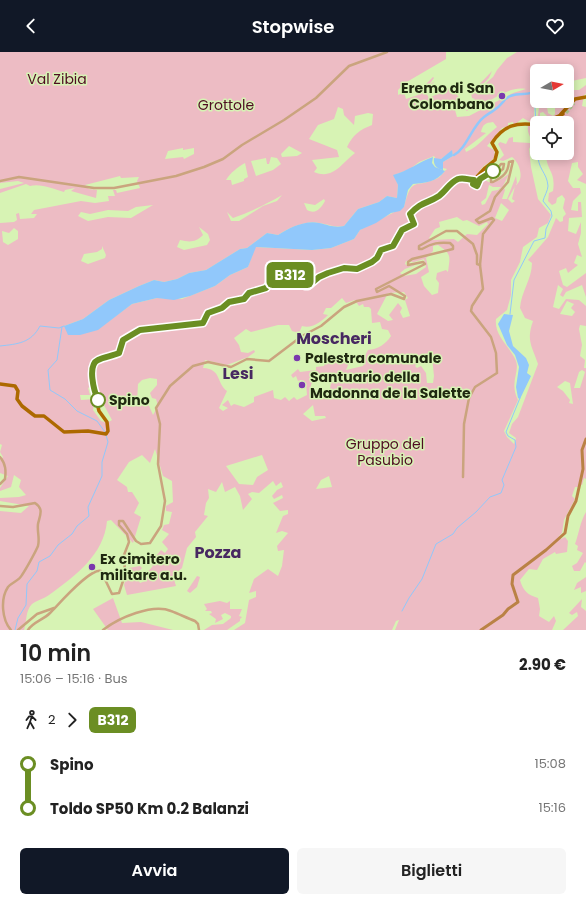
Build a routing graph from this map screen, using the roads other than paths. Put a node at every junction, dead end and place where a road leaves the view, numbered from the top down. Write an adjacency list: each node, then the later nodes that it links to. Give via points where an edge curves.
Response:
1 (387, 52): 10 (street, via 349,66 316,98 223,159 204,167 176,176 114,188 94,188 19,177)
2 (586, 97): 3 (main road)
3 (579, 98): 4 (main road); 6 (main road)
4 (574, 103)
5 (566, 113): 6 (main road)
6 (561, 114): 7 (main road)
7 (557, 116)
8 (530, 124): 9 (main road, via 518,124 501,131 492,144 497,152 495,160)
9 (474, 180): 11 (street, via 473,184 477,186 483,176 503,163 503,169 491,178 491,182 495,181 505,174 509,162 513,161 508,182 495,197 490,211 476,220 479,223 488,219 494,220 483,234); 12 (main road, via 458,180 450,184 440,195 418,205 410,214 414,224 402,230 393,246 381,250 375,260 365,266 328,273 308,286 294,276 273,273 266,288 249,293 244,299 229,302 222,308 208,313 203,323 137,331 123,340 119,353 97,360 93,365 92,383 99,411 107,422 106,434 88,431 64,432 44,416 35,416 22,406 17,399 18,391 14,386)
10 (0, 181)
11 (480, 265): 15 (street, via 483,289 471,311 491,337 498,364 497,374 475,387 469,398 464,424); 18 (street, via 477,264 475,248 470,240 457,231 446,231 419,246 419,249 438,242 450,243 453,249 412,259 408,265 422,262 425,264 376,288 378,292 389,286 405,296 404,299 392,294 344,307 268,361 247,360 230,366 205,362 188,369 170,386 156,408 160,424 158,464 165,501 159,530 150,543 141,544 136,541 123,521 119,521 119,525 127,534 128,542 124,555 125,575 119,593 112,594 104,574 98,570 94,571)
12 (0, 384)
13 (586, 439): 24 (main road, via 582,450 583,469 576,501 568,516 565,533 513,575 512,584 518,602)
14 (0, 457): 16 (street, via 5,465 5,479)
15 (463, 477)
16 (0, 484)
17 (0, 506): 19 (street, via 12,507 35,503 39,505 41,513 37,547 22,576 8,588 4,599 5,624)
18 (48, 612): 20 (street, via 37,614); 21 (street)
19 (11, 630)
20 (18, 630)
21 (28, 630)
22 (103, 630): 23 (street, via 120,619 156,609 171,611 195,621)
23 (199, 630)
24 (481, 630)

